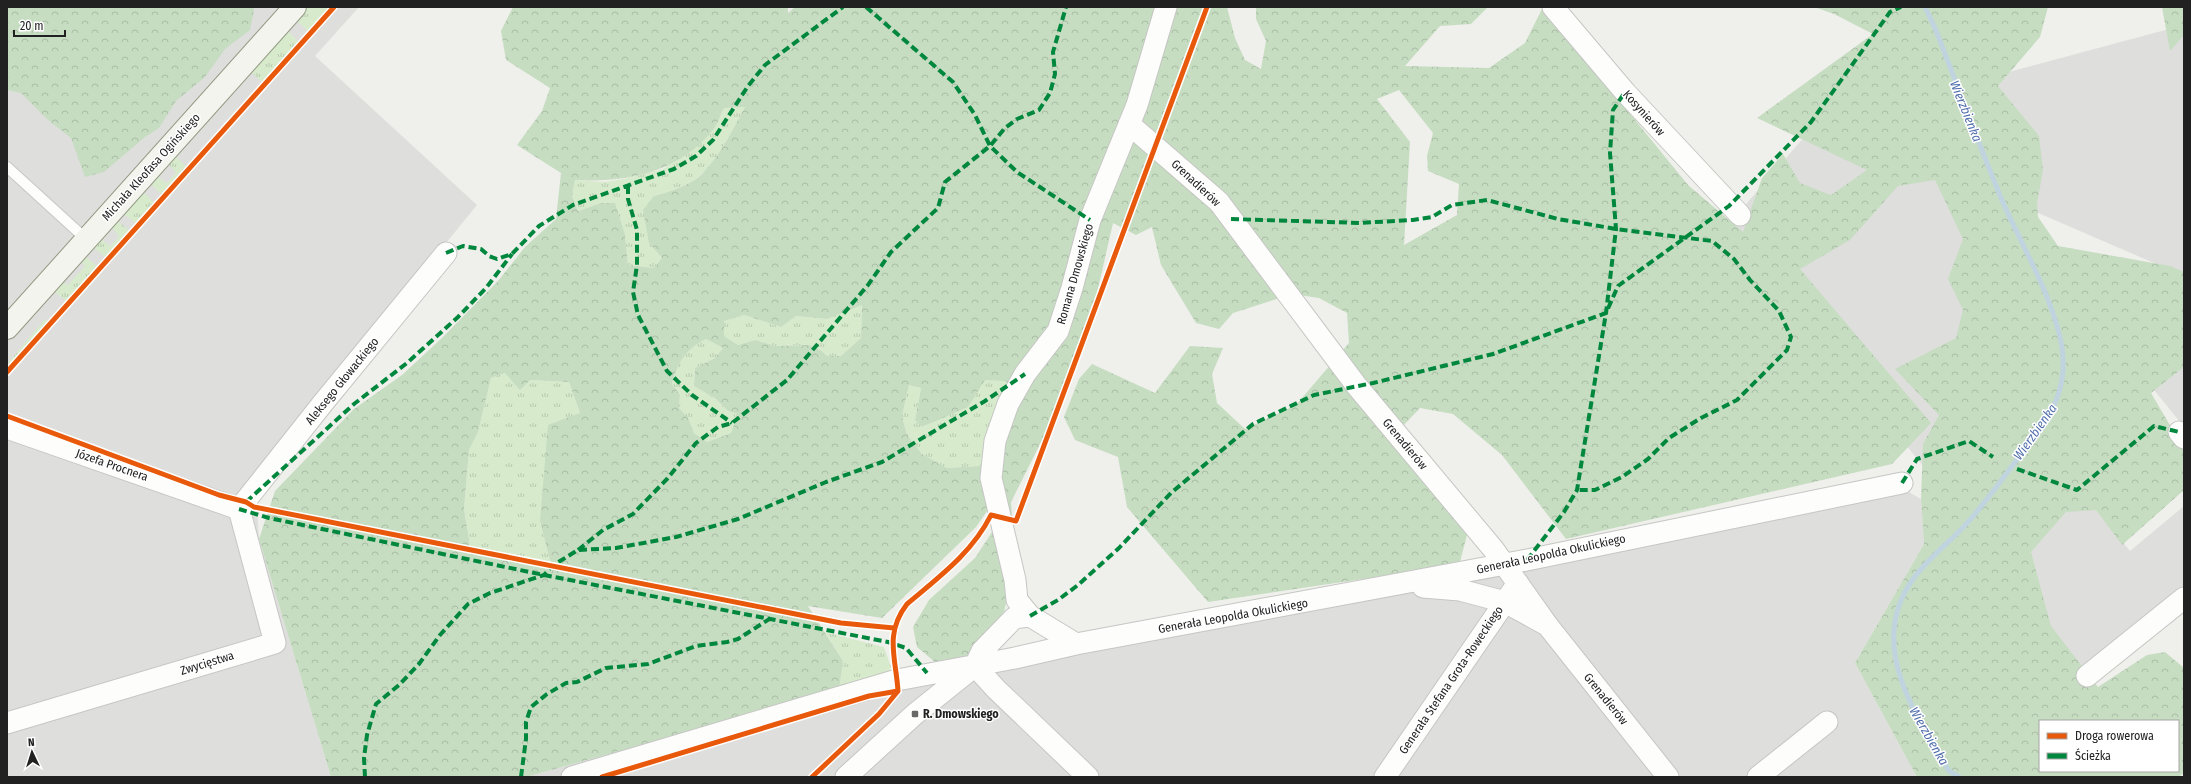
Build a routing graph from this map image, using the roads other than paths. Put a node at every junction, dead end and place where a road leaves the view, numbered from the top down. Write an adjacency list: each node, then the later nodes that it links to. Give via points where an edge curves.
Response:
1 (295, 7): 7 (street, Michała Kleofasa Ogińskiego)
2 (1166, 7): 4 (street, Romana Dmowskiego)
3 (1553, 7): 6 (street, Kosynierów, via 1625,92)
4 (1129, 124): 13 (street, Grenadierów, via 1218,202 1356,385); 18 (street, Romana Dmowskiego, via 1090,220 1058,331 1022,380 1008,404 995,441 991,478 1015,580 1017,600)
5 (7, 168): 7 (lane)
6 (1740, 215)
7 (86, 239): 9 (street, Michała Kleofasa Ogińskiego)
8 (446, 253): 12 (street, Aleksego Głowackiego)
9 (7, 328)
10 (7, 428): 12 (street, Józefa Procnera)
11 (1902, 483): 13 (street, Generała Leopolda Okulickiego)
12 (239, 510): 24 (street, Zwycięstwa, via 275,643)
13 (1505, 564): 14 (street, Grenadierów); 15 (street, Generała Leopolda Okulickiego)
14 (1518, 583): 17 (street, Generała Stefana Grota-Roweckiego); 19 (street, Grenadierów)
15 (1398, 585): 17 (street, via 1460,590); 20 (street, Generała Leopolda Okulickiego)
16 (2184, 598): 22 (street)
17 (1505, 602): 19 (street); 28 (street, Generała Stefana Grota-Roweckiego)
18 (1030, 616): 20 (street, Romana Dmowskiego); 21 (street, via 1014,618 982,651)
19 (1548, 626): 29 (street, Grenadierów)
20 (1076, 644): 21 (street, Generała Leopolda Okulickiego)
21 (975, 666): 25 (street, Generała Leopolda Okulickiego, via 927,673 890,682); 26 (street, via 915,714); 27 (street)
22 (2087, 676)
23 (1826, 722): 30 (street)
24 (7, 723)
25 (572, 777)
26 (846, 777)
27 (1088, 777)
28 (1385, 777)
29 (1668, 777)
30 (1758, 777)

